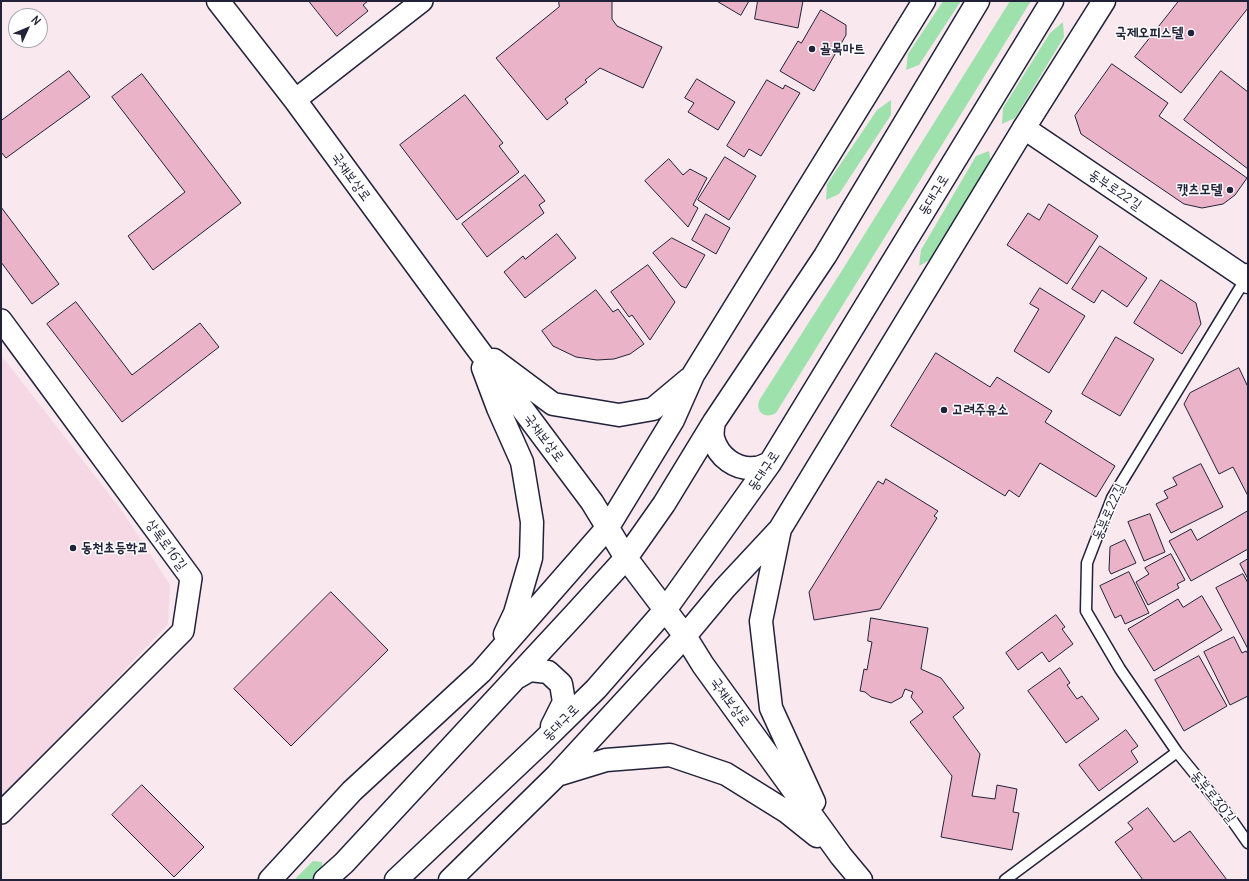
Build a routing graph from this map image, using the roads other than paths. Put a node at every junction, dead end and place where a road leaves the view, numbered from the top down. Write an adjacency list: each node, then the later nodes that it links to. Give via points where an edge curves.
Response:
1 (218, 1): 7 (main road, 국채보상로)
2 (422, 1): 7 (street)
3 (924, 1): 12 (main road)
4 (978, 1): 13 (main road, via 826,256)
5 (1052, 1): 14 (main road, 동대구로)
6 (1104, 1): 8 (main road)
7 (295, 100): 11 (main road, 국채보상로)
8 (1024, 128): 9 (main road, 동부로22길); 16 (main road)
9 (1247, 279): 23 (lane, 동부로22길, via 1112,498 1087,563 1086,611 1120,669)
10 (1, 320): 25 (street, 상록로16길, via 191,578 183,631)
11 (474, 344): 12 (main road, via 553,404 619,414 653,409); 15 (main road, 국채보상로); 20 (main road, via 522,462 532,522 531,558 516,613 500,644)
12 (693, 375): 15 (main road, via 673,420)
13 (714, 422): 14 (main road, via 713,437 719,451 728,462 742,468 756,468); 17 (main road, via 664,504)
14 (770, 463): 18 (main road, 동대구로)
15 (608, 527): 17 (main road, 국채보상로); 20 (main road)
16 (780, 529): 19 (main road); 27 (main road, via 761,621 771,708)
17 (626, 558): 18 (main road, 국채보상로); 21 (main road)
18 (665, 610): 19 (main road, 국채보상로); 22 (main road, 동대구로, via 596,689)
19 (685, 636): 24 (main road); 27 (main road, 국채보상로, via 703,665)
20 (481, 672): 28 (main road, via 352,791)
21 (514, 679): 22 (main road, via 530,670 548,672 561,684 564,702); 29 (main road)
22 (542, 742): 30 (main road, 동대구로)
23 (1177, 752): 26 (lane, 동부로30길); 33 (lane)
24 (557, 775): 27 (main road, via 606,760 670,755 726,774 787,812); 31 (main road)
25 (1, 813)
26 (1248, 843)
27 (841, 856): 32 (main road, 국채보상로)
28 (270, 880)
29 (325, 880)
30 (396, 880)
31 (450, 880)
32 (861, 880)
33 (1005, 880)

